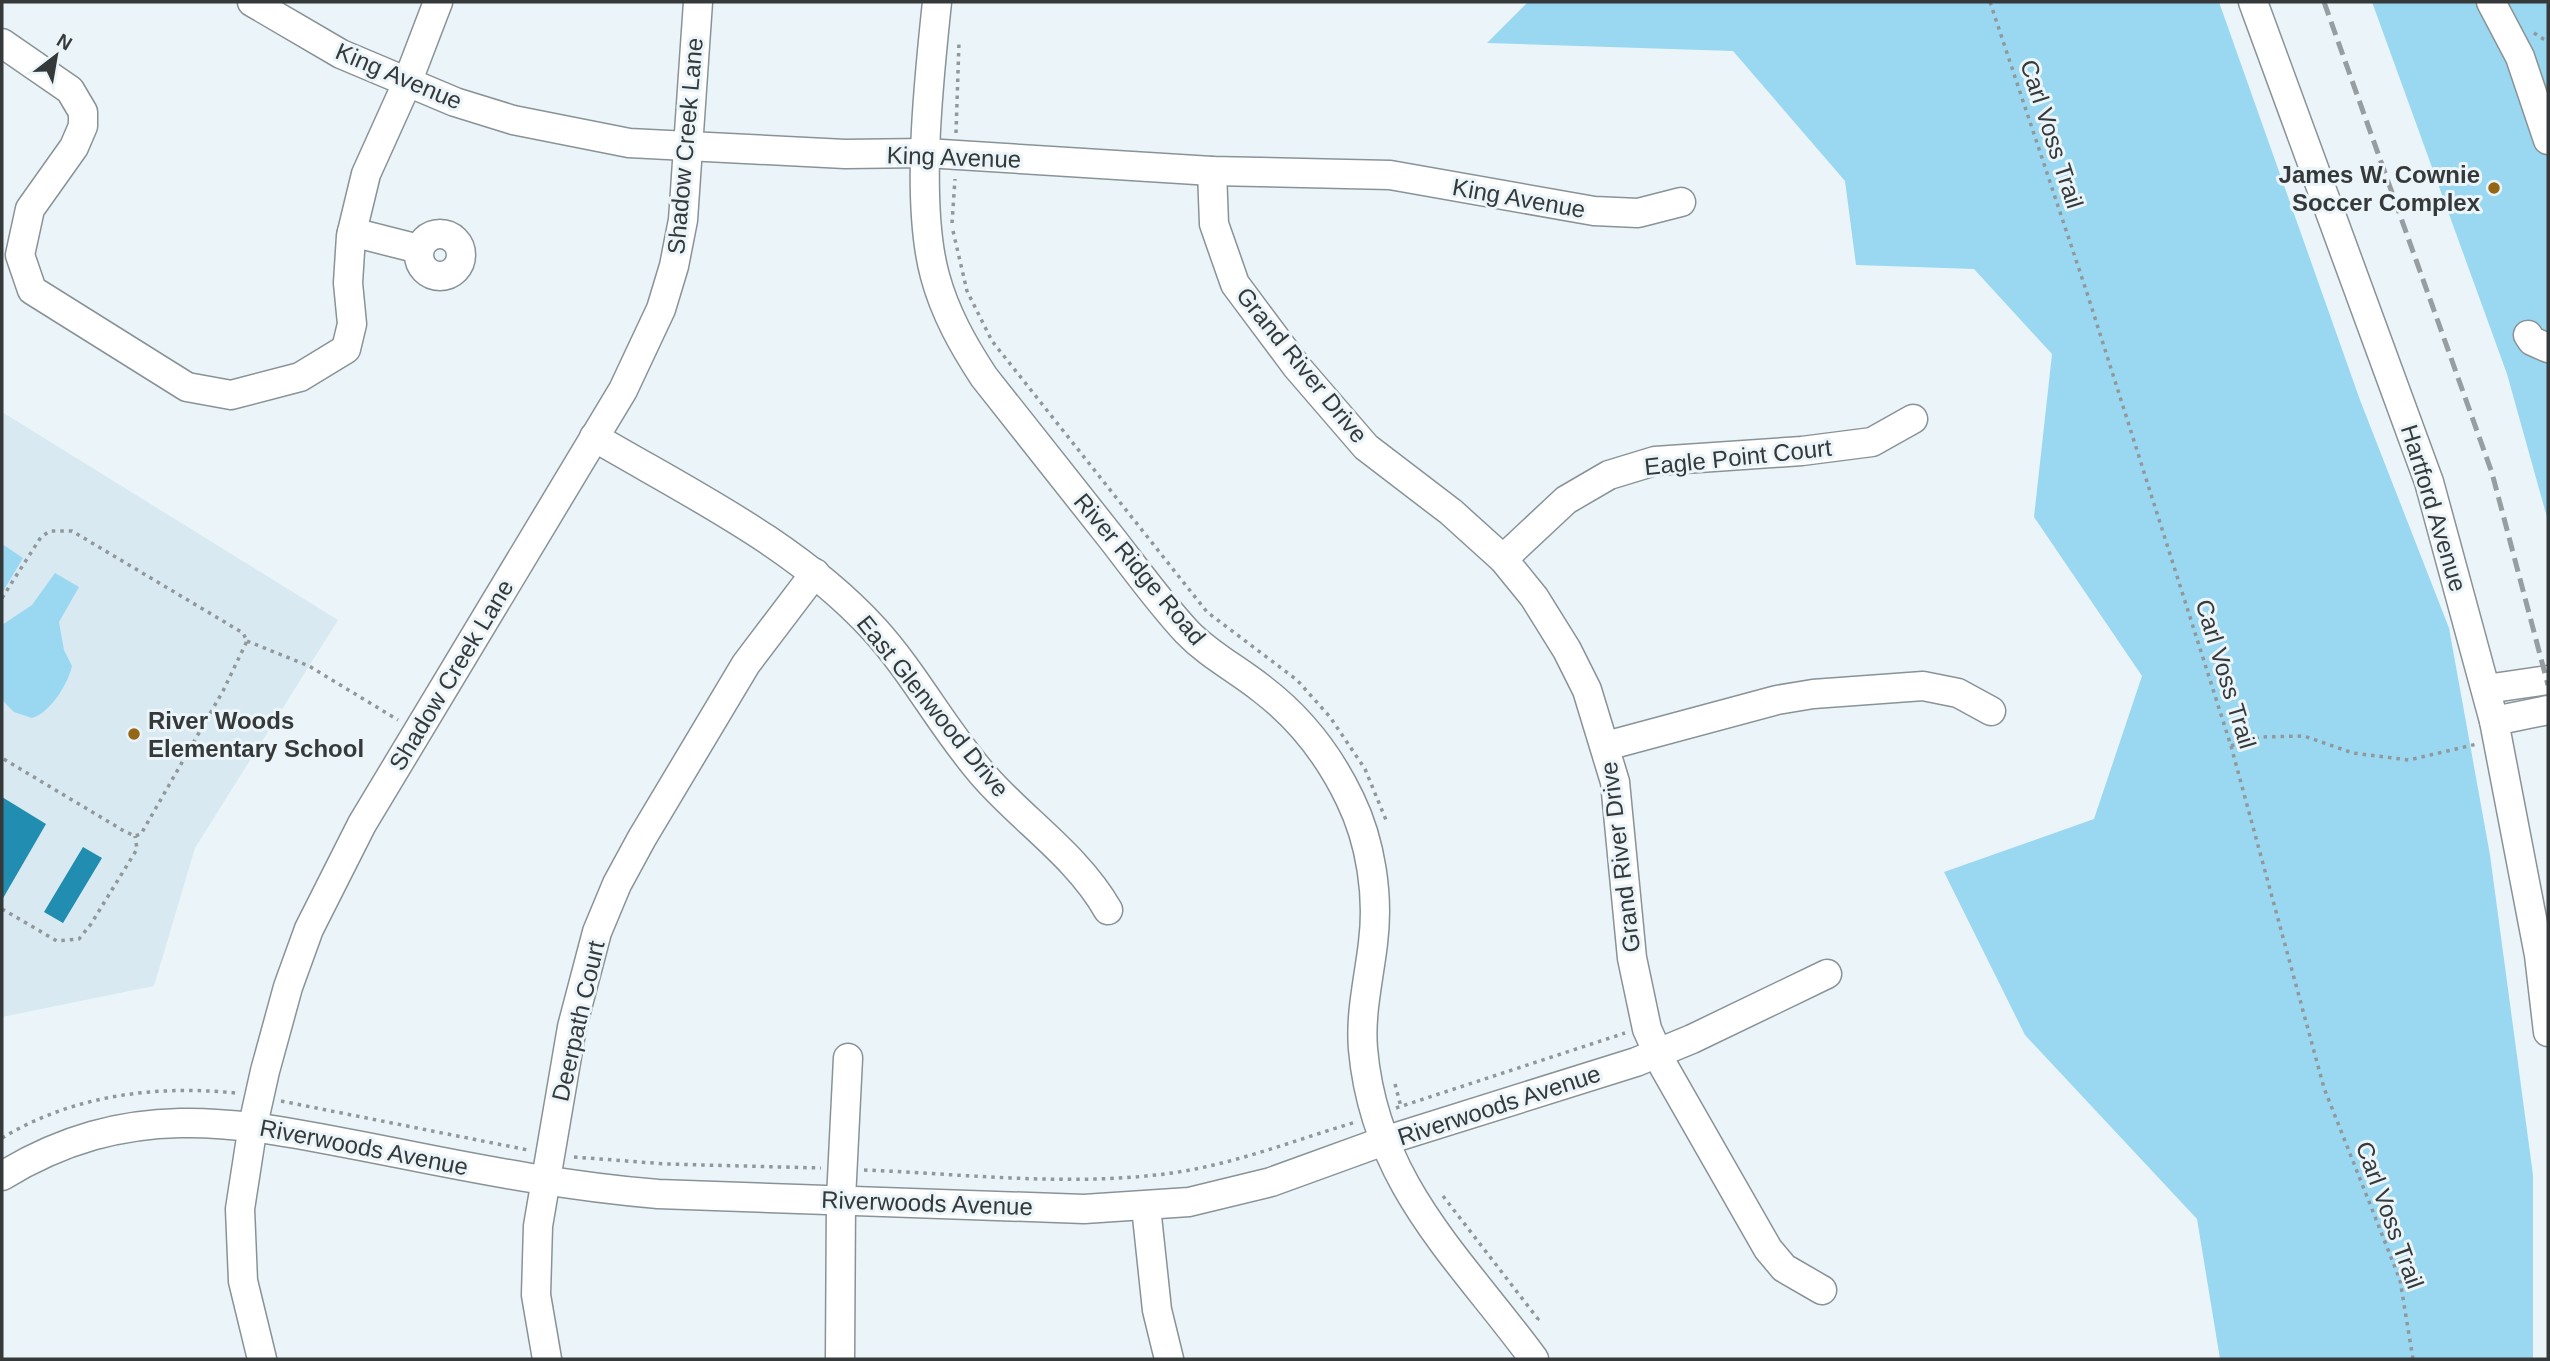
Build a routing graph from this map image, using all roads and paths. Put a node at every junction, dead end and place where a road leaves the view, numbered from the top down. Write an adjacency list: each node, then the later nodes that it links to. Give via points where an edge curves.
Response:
1 (252, 2): 10 (street, King Avenue, via 341,54)
2 (438, 2): 10 (street)
3 (698, 2): 13 (street, Shadow Creek Lane)
4 (937, 2): 14 (street, River Ridge Road)
5 (1990, 2): 32 (path, Carl Voss Trail)
6 (2253, 2): 26 (street, Hartford Avenue, via 2430,482)
7 (2491, 2): 11 (street, via 2520,57)
8 (959, 36): 12 (path)
9 (2, 43): 17 (street, via 69,90 83,112 83,126 74,146 30,209 20,255 32,290 187,387 231,395 300,377 346,349 352,324 348,283)
10 (407, 83): 13 (street, King Avenue, via 548,128); 17 (street, via 366,174)
11 (2548, 139)
12 (956, 144)
13 (688, 148): 14 (street, King Avenue); 20 (street, Shadow Creek Lane, via 682,220 661,309 642,354)
14 (926, 153): 15 (street, King Avenue); 48 (street, River Ridge Road, via 928,238 934,273 962,344 1168,610 1215,656 1288,710 1334,768 1351,801 1371,869 1375,905 1363,1046)
15 (1212, 171): 16 (street, King Avenue, via 1390,175 1594,211 1637,213); 21 (street, Grand River Drive, via 1214,224 1235,284 1297,367 1366,447)
16 (1681, 202)
17 (352, 232): 18 (street)
18 (419, 249)
19 (1913, 419): 21 (street, Eagle Point Court, via 1872,442 1655,461 1609,475 1566,500)
20 (594, 437): 22 (street, East Glenwood Drive); 30 (street, Shadow Creek Lane)
21 (1503, 559): 31 (street, Grand River Drive, via 1567,650)
22 (815, 573): 36 (street, East Glenwood Drive, via 875,629 964,753 1092,883); 54 (street, Deerpath Court, via 746,664 617,884 581,985)
23 (2, 598): 24 (path, via 41,537 50,531 72,531 243,633)
24 (247, 641): 30 (path, via 309,666); 34 (path, via 153,816)
25 (2548, 680): 26 (street)
26 (2486, 689): 29 (street, Hartford Avenue)
27 (2548, 710): 29 (street)
28 (1991, 711): 31 (street, via 1958,693 1923,686 1813,694)
29 (2489, 731): 32 (path, via 2409,760 2353,753 2304,736 2259,737); 39 (street, Hartford Avenue, via 2539,955)
30 (417, 732): 46 (street, Shadow Creek Lane, via 334,874 309,929 288,988)
31 (1606, 746): 40 (street, Grand River Drive, via 1621,829 1637,994)
32 (2231, 746): 63 (path, Carl Voss Trail, via 2324,1088 2400,1280)
33 (2, 758): 34 (path)
34 (135, 836): 35 (path, via 137,849 79,939 57,941)
35 (2, 909)
36 (1108, 910)
37 (1827, 974): 40 (street, Riverwoods Avenue)
38 (1634, 1030): 44 (path)
39 (2548, 1032)
40 (1658, 1054): 48 (street, Riverwoods Avenue); 57 (street, Grand River Drive, via 1769,1249 1784,1268)
41 (848, 1058): 55 (street)
42 (246, 1094): 47 (path, via 204,1089 125,1094 64,1109)
43 (270, 1099): 49 (path)
44 (1387, 1111)
45 (1363, 1119): 52 (path, via 1237,1159 1136,1177)
46 (253, 1125): 53 (street, Riverwoods Avenue, via 186,1121 104,1131 64,1144); 54 (street, Riverwoods Avenue); 58 (street, Shadow Creek Lane, via 240,1209 240,1247 247,1304)
47 (2, 1138)
48 (1384, 1142): 56 (street, Riverwoods Avenue, via 1236,1192); 62 (street, River Ridge Road, via 1417,1208)
49 (536, 1152)
50 (570, 1157): 51 (path)
51 (831, 1168)
52 (854, 1170)
53 (2, 1176)
54 (544, 1181): 55 (street, Riverwoods Avenue, via 659,1194); 59 (street, Deerpath Court, via 535,1259)
55 (841, 1199): 56 (street, Riverwoods Avenue, via 1084,1209); 60 (street)
56 (1146, 1207): 61 (street, via 1157,1310)
57 (1822, 1290)
58 (262, 1359)
59 (547, 1359)
60 (840, 1359)
61 (1169, 1359)
62 (1534, 1359)
63 (2413, 1359)

